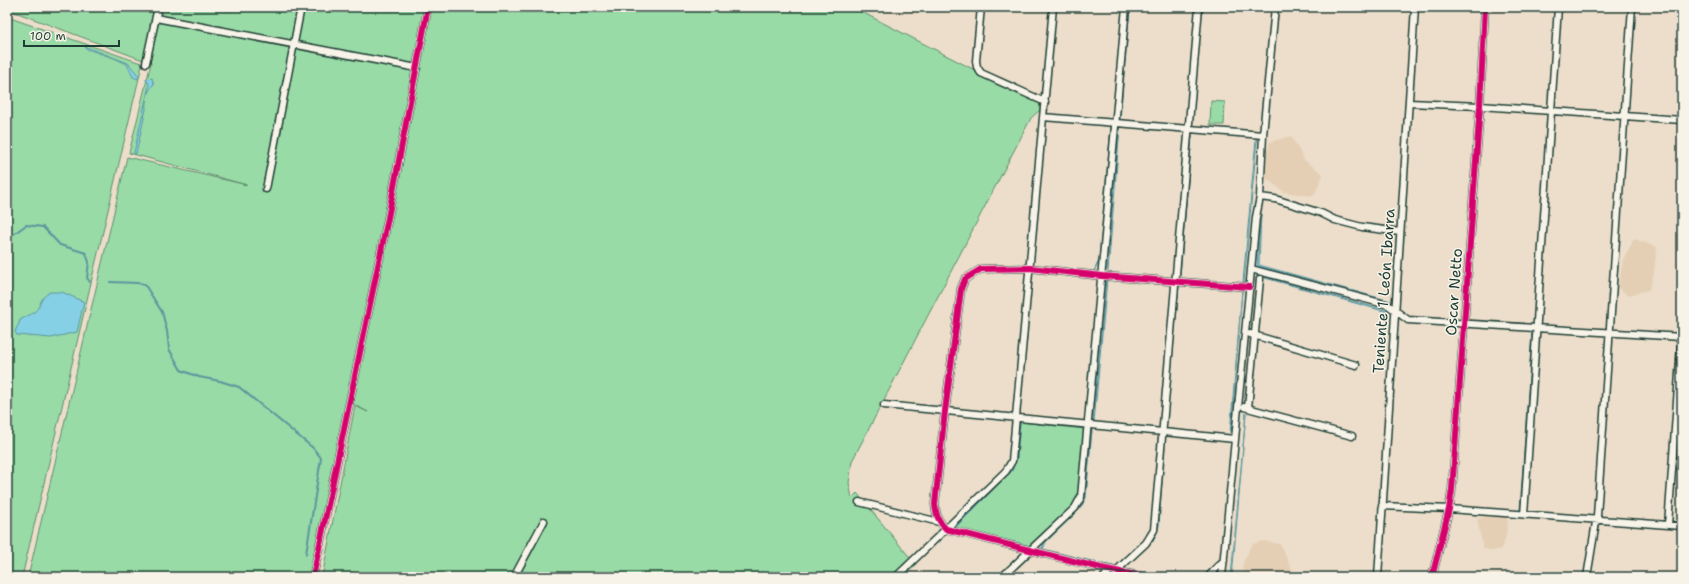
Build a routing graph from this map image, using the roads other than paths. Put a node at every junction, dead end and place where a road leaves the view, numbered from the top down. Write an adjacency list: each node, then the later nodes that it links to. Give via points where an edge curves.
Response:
1 (158, 7): 13 (street)
2 (301, 7): 14 (street)
3 (428, 7): 16 (street)
4 (981, 7): 17 (street, via 977,67 981,72)
5 (1053, 7): 17 (street)
6 (1126, 7): 24 (street)
7 (1199, 7): 25 (street)
8 (1275, 7): 26 (street)
9 (1415, 7): 18 (street, Teniente 1 León Ibarra)
10 (1485, 7): 19 (street, Oscar Netto)
11 (1558, 7): 20 (street)
12 (1632, 7): 21 (street)
13 (156, 18): 14 (street); 15 (street)
14 (294, 44): 16 (street); 27 (street)
15 (146, 63)
16 (417, 68): 67 (street)
17 (1045, 102): 22 (street)
18 (1409, 103): 19 (street); 29 (street, Teniente 1 León Ibarra)
19 (1480, 106): 20 (street); 37 (street, Oscar Netto)
20 (1551, 111): 21 (street); 38 (street)
21 (1624, 116): 23 (street); 41 (street)
22 (1043, 117): 24 (street); 30 (street)
23 (1682, 120)
24 (1116, 123): 25 (street); 33 (street)
25 (1188, 129): 26 (street); 34 (street)
26 (1263, 135): 28 (street)
27 (266, 189)
28 (1260, 197): 29 (street, via 1275,199 1362,227); 31 (street)
29 (1400, 232): 36 (street, Teniente 1 León Ibarra)
30 (1030, 268): 33 (street); 48 (street, via 981,269 965,279 961,289); 49 (street)
31 (1251, 269): 32 (street); 35 (street)
32 (1261, 275): 36 (street, via 1388,305); 42 (street)
33 (1102, 276): 34 (street); 50 (street)
34 (1176, 282): 35 (street); 51 (street)
35 (1249, 287): 40 (street)
36 (1395, 311): 37 (street, via 1408,320); 55 (street, Teniente 1 León Ibarra)
37 (1464, 323): 38 (street); 56 (street, Oscar Netto)
38 (1537, 328): 41 (street); 57 (street)
39 (1682, 332): 43 (street)
40 (1245, 333): 42 (street); 46 (street)
41 (1609, 333): 43 (street); 58 (street)
42 (1254, 335): 44 (street); 47 (street)
43 (1682, 337): 61 (street)
44 (1356, 365)
45 (884, 405): 48 (street)
46 (1238, 405): 47 (street); 53 (street)
47 (1248, 408): 52 (street)
48 (945, 411): 49 (street); 60 (street, via 936,504)
49 (1017, 418): 50 (street); 63 (street, via 1014,454 1010,467)
50 (1089, 424): 51 (street); 64 (street, via 1082,497 1075,508)
51 (1163, 432): 53 (street); 66 (street, via 1154,530 1146,543)
52 (1352, 436)
53 (1236, 439): 65 (street)
54 (859, 502): 60 (street)
55 (1382, 506): 56 (street); 75 (street, Teniente 1 León Ibarra)
56 (1449, 509): 57 (street); 76 (street, Oscar Netto)
57 (1524, 515): 58 (street)
58 (1596, 520): 61 (street); 77 (street)
59 (544, 521): 68 (street)
60 (939, 522): 63 (street)
61 (1668, 525): 62 (street)
62 (1682, 526)
63 (946, 529): 64 (street); 69 (street)
64 (1030, 550): 66 (street); 70 (street)
65 (1224, 560): 73 (street); 74 (street)
66 (1114, 570): 71 (street); 72 (street)
67 (313, 577)
68 (514, 577)
69 (896, 577)
70 (1002, 577)
71 (1104, 577)
72 (1145, 577)
73 (1208, 577)
74 (1222, 577)
75 (1378, 577)
76 (1432, 577)
77 (1587, 577)

